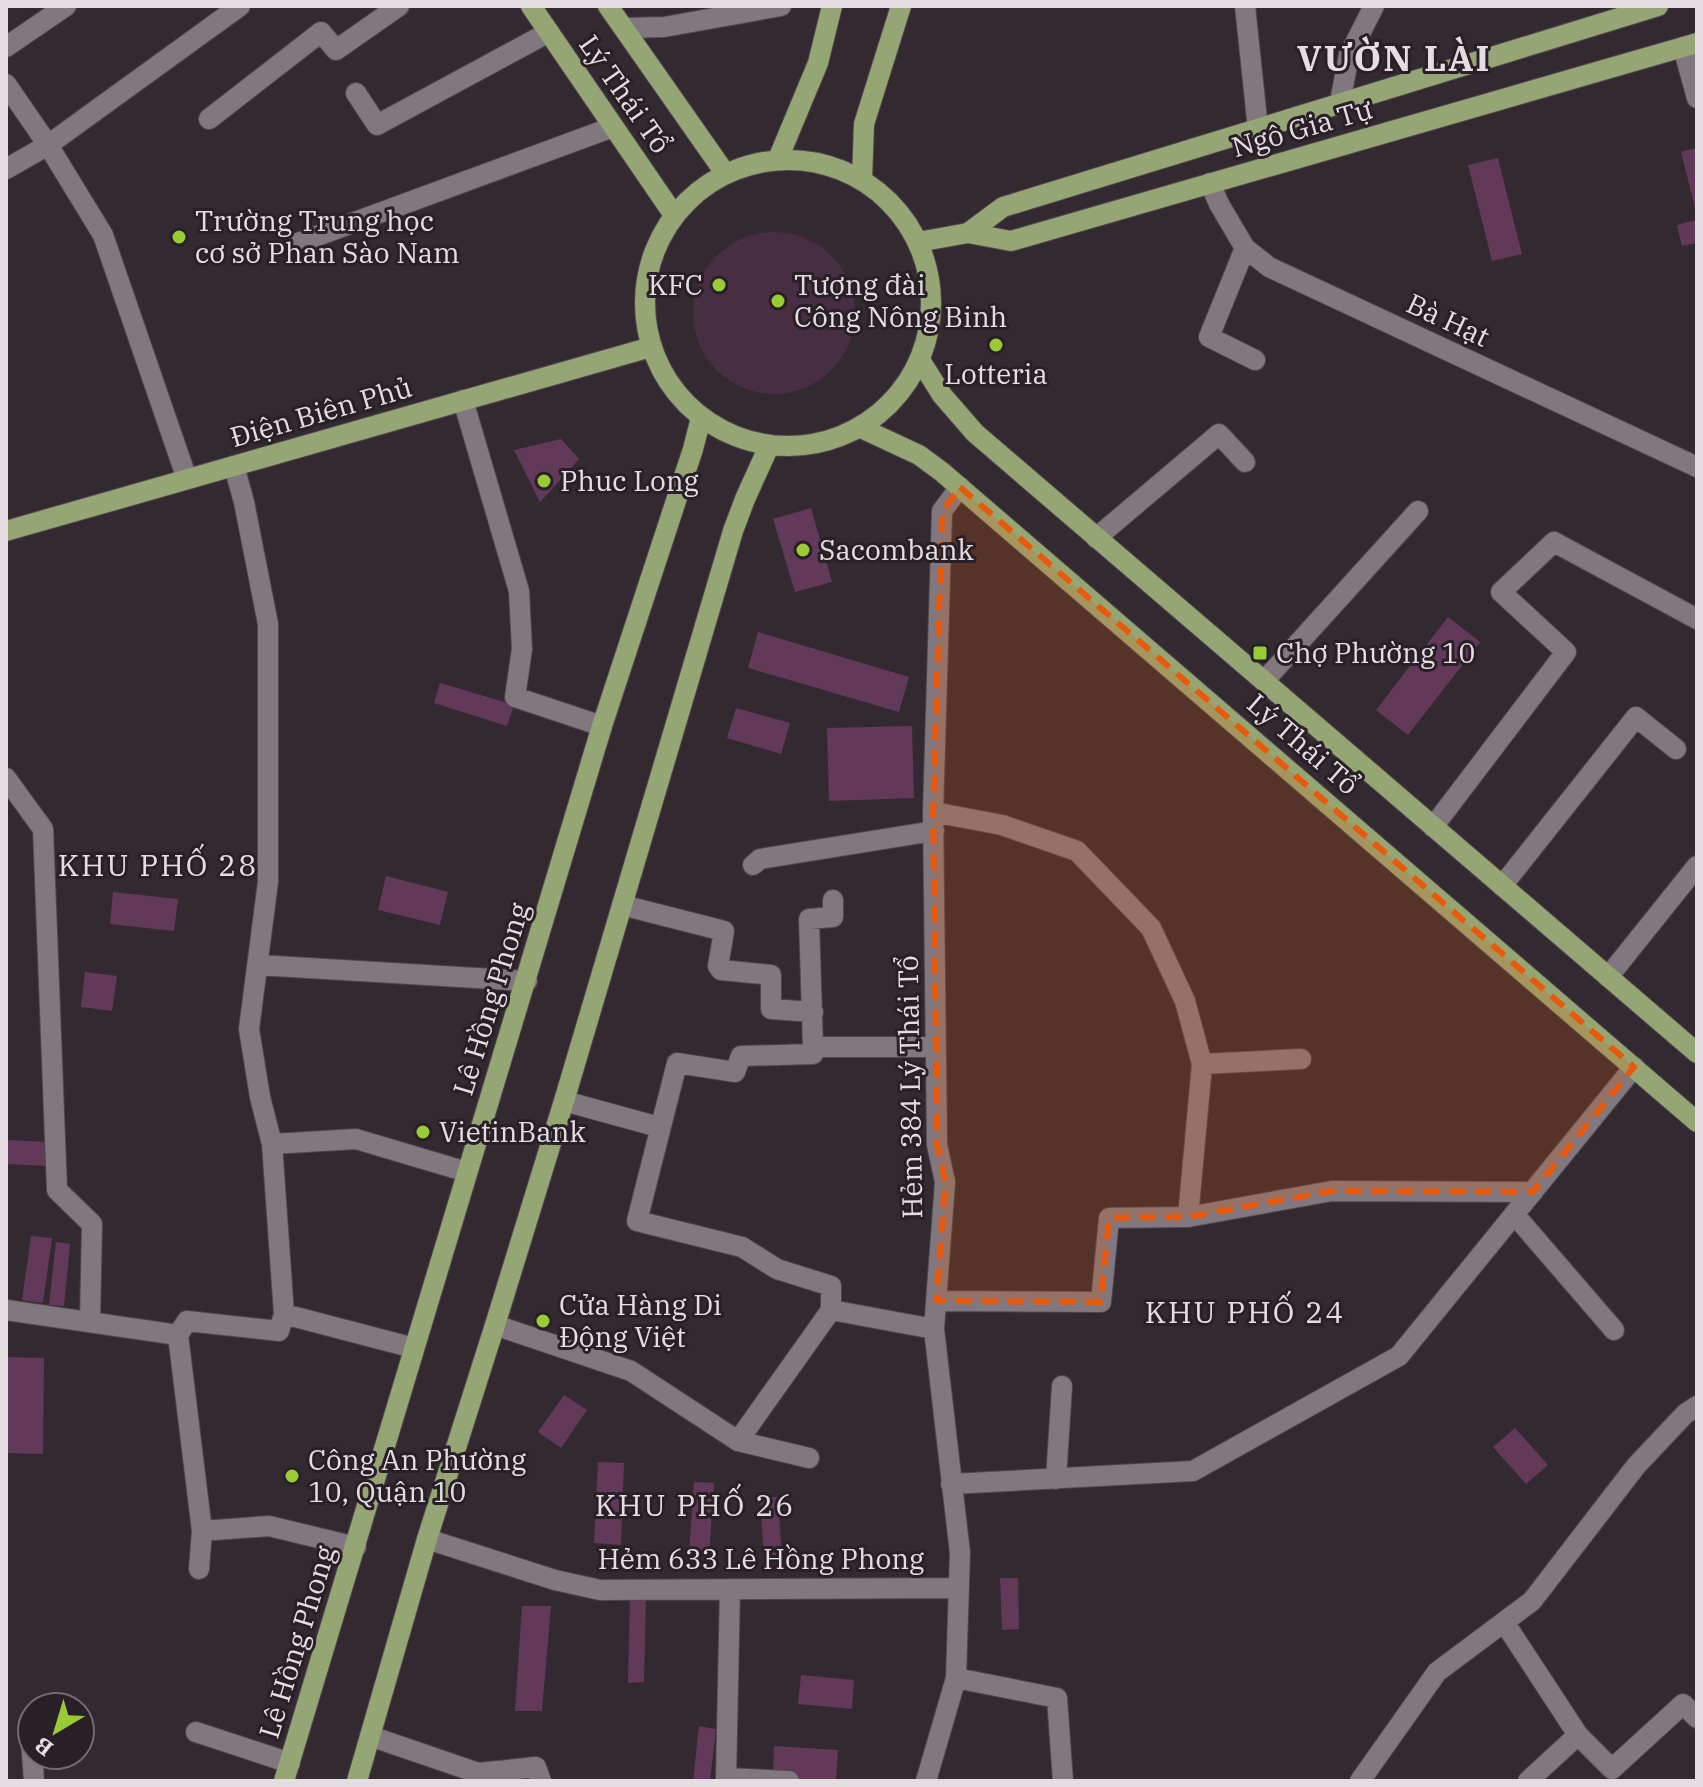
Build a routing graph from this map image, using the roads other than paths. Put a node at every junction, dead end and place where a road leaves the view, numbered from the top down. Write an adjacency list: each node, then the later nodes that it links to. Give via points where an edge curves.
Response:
1 (66, 6): 15 (street)
2 (240, 6): 23 (street)
3 (399, 6): 20 (street, via 336,50 321,32)
4 (531, 6): 13 (main road, Lý Thái Tổ)
5 (608, 6): 12 (main road, Lý Thái Tổ)
6 (781, 6): 12 (street, via 664,27)
7 (832, 6): 24 (main road, via 818,63)
8 (901, 6): 27 (main road, via 864,124)
9 (1245, 6): 22 (street)
10 (1374, 6): 19 (street, via 1349,55)
11 (1658, 6): 19 (main road, Ngô Gia Tự)
12 (624, 28): 26 (main road, Lý Thái Tổ)
13 (549, 32): 17 (street, via 377,125); 21 (main road, Lý Thái Tổ)
14 (1690, 45): 18 (street); 28 (main road, Ngô Gia Tự)
15 (6, 47)
16 (6, 84): 23 (street)
17 (356, 93)
18 (1697, 98)
19 (1340, 102): 22 (main road, Ngô Gia Tự)
20 (209, 119)
21 (613, 127): 29 (main road, Lý Thái Tổ); 32 (street)
22 (1258, 129): 30 (main road, Ngô Gia Tự, via 1003,207)
23 (48, 145): 25 (street); 44 (street, via 103,235)
24 (778, 159): 26 (main road); 27 (main road, via 833,167)
25 (6, 169)
26 (725, 173): 29 (main road)
27 (862, 180): 31 (main road, via 904,218)
28 (1210, 183): 30 (main road, Ngô Gia Tự, via 1011,241); 33 (street, Bà Hạt)
29 (674, 215): 34 (main road, via 656,244 646,278 644,313)
30 (968, 233): 31 (main road, Ngô Gia Tự)
31 (918, 242): 35 (main road, via 932,295)
32 (298, 243)
33 (1245, 248): 36 (street, via 1209,337); 43 (street, Bà Hạt, via 1269,267)
34 (651, 347): 37 (main road, Điện Biên Phủ); 38 (main road, via 664,377)
35 (920, 360): 39 (main road, via 906,387); 48 (main road, Lý Thái Tổ, via 975,433)
36 (1255, 360)
37 (463, 400): 42 (main road, Điện Biên Phủ); 51 (street, via 519,591 522,649 515,697)
38 (701, 418): 40 (main road); 51 (main road, Lê Hồng Phong)
39 (861, 428): 40 (main road, via 817,444); 45 (main road, Lý Thái Tổ, via 919,455)
40 (769, 446): 60 (main road, via 733,531)
41 (1245, 462): 48 (street, via 1219,434)
42 (234, 466): 44 (main road, Điện Biên Phủ); 61 (street, via 268,624 268,882)
43 (1697, 467)
44 (187, 479): 47 (main road, Điện Biên Phủ)
45 (960, 487): 54 (street, Hẻm 384 Lý Thái Tổ, via 942,511); 70 (main road, Lý Thái Tổ)
46 (1418, 511): 50 (street)
47 (6, 531)
48 (1096, 538): 50 (main road, Lý Thái Tổ)
49 (1697, 619): 55 (street, via 1554,542 1501,592 1566,652)
50 (1264, 681): 55 (main road, Lý Thái Tổ)
51 (602, 726): 63 (main road, Lê Hồng Phong)
52 (1676, 749): 58 (street, via 1636,717)
53 (6, 778): 83 (street, via 43,829 57,1190 92,1224)
54 (933, 822): 56 (street, via 760,859); 66 (street, Hẻm 384 Lý Thái Tổ); 69 (street, via 1002,825 1077,851 1151,928 1185,1001)
55 (1433, 827): 58 (main road, Lý Thái Tổ)
56 (753, 865)
57 (1697, 866): 62 (street)
58 (1502, 886): 62 (main road, Lý Thái Tổ)
59 (833, 900): 64 (street, via 833,917 809,919)
60 (622, 905): 64 (street, via 724,931 721,970 771,975 771,1009); 71 (main road)
61 (258, 965): 63 (street); 74 (street, via 249,1029)
62 (1608, 977): 67 (main road, Lý Thái Tổ)
63 (527, 981): 75 (main road, Lê Hồng Phong)
64 (813, 1012): 65 (street)
65 (813, 1047): 66 (street); 73 (street, via 813,1054 741,1056 735,1072 677,1063)
66 (936, 1047): 79 (street, Hẻm 384 Lý Thái Tổ, via 937,1145 945,1182)
67 (1697, 1053)
68 (1301, 1059): 69 (street)
69 (1202, 1064): 78 (street)
70 (1634, 1067): 72 (main road, Lý Thái Tổ); 76 (street)
71 (564, 1101): 73 (street); 84 (main road)
72 (1697, 1122)
73 (659, 1127): 81 (street, via 637,1221 742,1247 777,1269 831,1286)
74 (272, 1144): 75 (street, via 356,1139); 82 (street)
75 (467, 1172): 88 (main road, Lê Hồng Phong)
76 (1533, 1192): 77 (street); 78 (street, via 1332,1191)
77 (1514, 1214): 86 (street); 93 (street, via 1399,1356 1193,1471)
78 (1188, 1217): 79 (street, via 1109,1218 1101,1302)
79 (936, 1301): 85 (street, Hẻm 384 Lý Thái Tổ)
80 (6, 1310): 83 (street)
81 (831, 1310): 85 (street); 91 (street)
82 (284, 1314): 87 (street, via 279,1331 187,1321); 88 (street)
83 (90, 1321): 87 (street)
84 (495, 1325): 91 (street, via 631,1371); 96 (main road)
85 (934, 1329): 94 (street, Hẻm 384 Lý Thái Tổ)
86 (1614, 1330)
87 (178, 1335): 95 (street)
88 (414, 1348): 97 (main road, Lê Hồng Phong)
89 (1062, 1386): 93 (street)
90 (1697, 1406): 101 (street, via 1636,1466 1532,1601)
91 (738, 1441): 92 (street)
92 (809, 1458)
93 (1056, 1479): 94 (street)
94 (951, 1484): 99 (street, Hẻm 384 Lý Thái Tổ)
95 (202, 1531): 97 (street, via 269,1526); 98 (street)
96 (427, 1539): 100 (street, Hẻm 633 Lê Hồng Phong, via 600,1590); 106 (main road)
97 (356, 1547): 107 (main road, Lê Hồng Phong)
98 (199, 1569)
99 (959, 1588): 100 (street, Hẻm 633 Lê Hồng Phong); 102 (street, Hẻm 384 Lý Thái Tổ)
100 (730, 1589): 111 (street, via 726,1778)
101 (1504, 1622): 105 (street); 114 (street, via 1437,1672)
102 (956, 1678): 112 (street, Hẻm 384 Lý Thái Tổ); 113 (street, via 1057,1698)
103 (1697, 1718): 108 (street, via 1683,1704)
104 (196, 1732): 107 (street)
105 (1578, 1735): 108 (street); 115 (street)
106 (370, 1736): 109 (main road); 110 (street, via 478,1773 536,1767)
107 (287, 1772)
108 (1618, 1775)
109 (357, 1781)
110 (541, 1781)
111 (789, 1781)
112 (926, 1781)
113 (1063, 1781)
114 (1360, 1781)
115 (1528, 1781)

